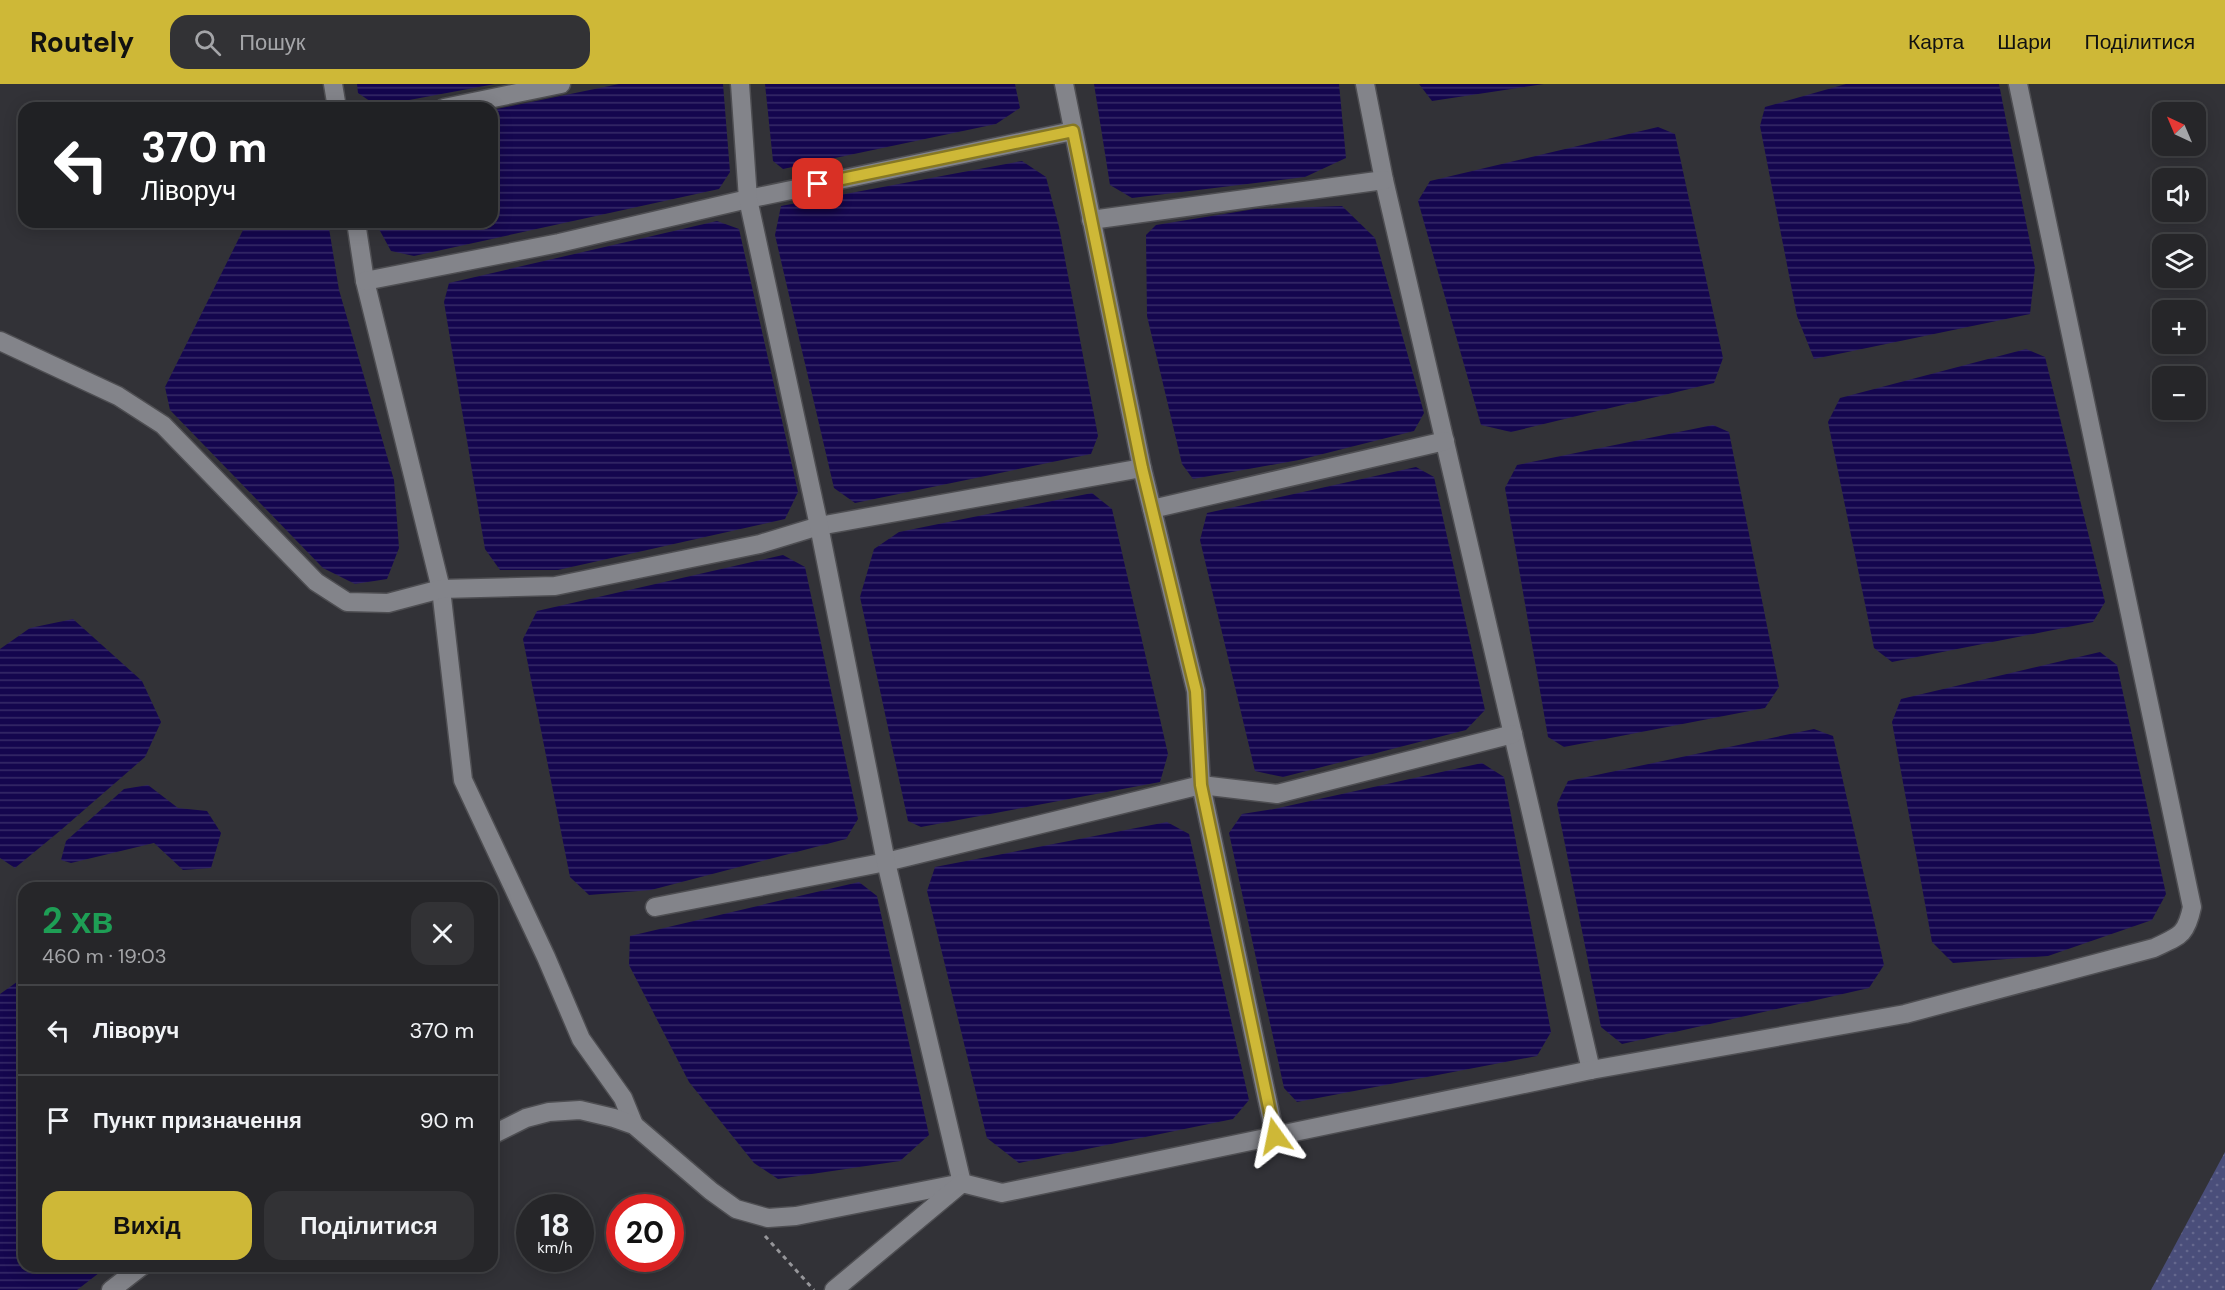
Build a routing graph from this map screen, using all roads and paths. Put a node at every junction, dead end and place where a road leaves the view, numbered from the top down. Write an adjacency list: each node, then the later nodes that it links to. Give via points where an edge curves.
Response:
1 (333, 84): 7 (lane)
2 (561, 84): 8 (lane)
3 (740, 84): 11 (lane)
4 (1064, 84): 9 (lane)
5 (1365, 84): 10 (lane)
6 (2018, 84): 25 (lane, via 2192,907 2188,925 2179,937 2154,948 1905,1014)
7 (336, 102)
8 (473, 102)
9 (1073, 131): 11 (lane); 12 (lane)
10 (1384, 180): 12 (lane); 16 (lane)
11 (748, 199): 14 (lane, via 559,243); 19 (lane)
12 (1091, 220): 17 (lane)
13 (357, 228): 14 (lane)
14 (365, 281): 20 (lane)
15 (0, 342): 20 (lane, via 118,396 163,425 316,582 347,602 388,603)
16 (1445, 441): 18 (lane); 21 (lane)
17 (1142, 468): 18 (lane); 19 (lane)
18 (1152, 508): 22 (lane, via 1196,691)
19 (819, 526): 20 (lane, via 760,544 555,586); 23 (lane)
20 (441, 589): 26 (lane, via 463,780 581,1039 623,1098)
21 (1513, 734): 22 (lane, via 1277,794); 25 (lane)
22 (1201, 785): 23 (lane); 28 (lane)
23 (886, 862): 24 (lane); 29 (lane)
24 (655, 907)
25 (1591, 1070): 28 (lane)
26 (634, 1125): 27 (lane, via 602,1114 571,1110 526,1118); 29 (lane, via 723,1201 757,1216 796,1216)
27 (498, 1132)
28 (1275, 1136): 29 (lane, via 1002,1193)
29 (962, 1183): 34 (lane)
30 (760, 1232): 33 (path)
31 (134, 1272): 32 (lane)
32 (111, 1290)
33 (814, 1290)
34 (834, 1290)

